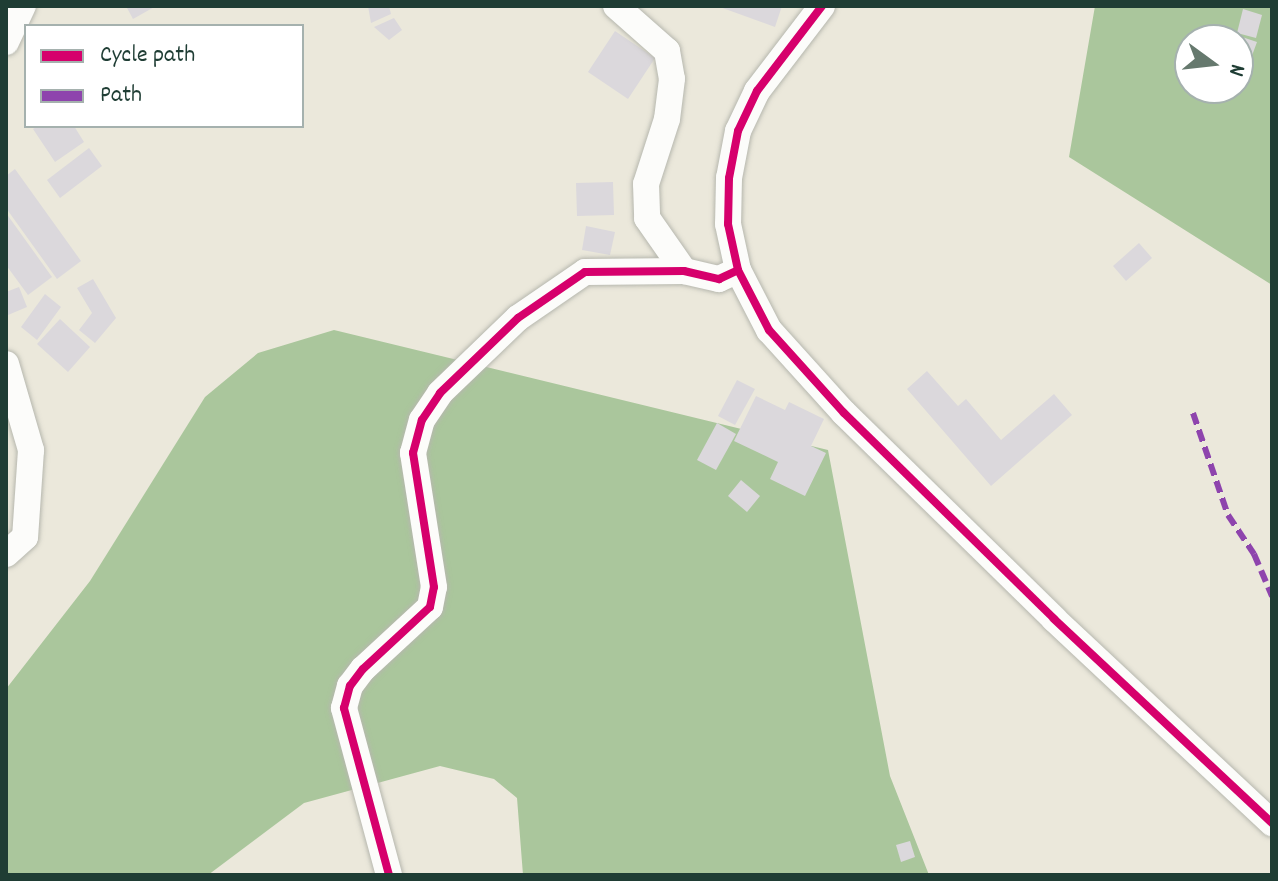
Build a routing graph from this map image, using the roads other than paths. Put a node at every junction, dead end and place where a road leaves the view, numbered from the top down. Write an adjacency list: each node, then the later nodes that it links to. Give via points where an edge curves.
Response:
1 (23, 6): 4 (street)
2 (616, 6): 6 (street, via 667,51 672,79 667,119 646,184 647,218)
3 (822, 6): 5 (street, via 757,91 738,131 728,224)
4 (6, 42)
5 (738, 270): 6 (street, via 719,279); 9 (street, via 769,330 844,413)
6 (684, 271): 10 (street, via 585,272 518,318 440,393 422,420 413,453 434,587 430,607 363,669 350,686 344,708)
7 (6, 364): 8 (street, via 31,450 25,537)
8 (6, 554)
9 (1272, 823)
10 (389, 875)

